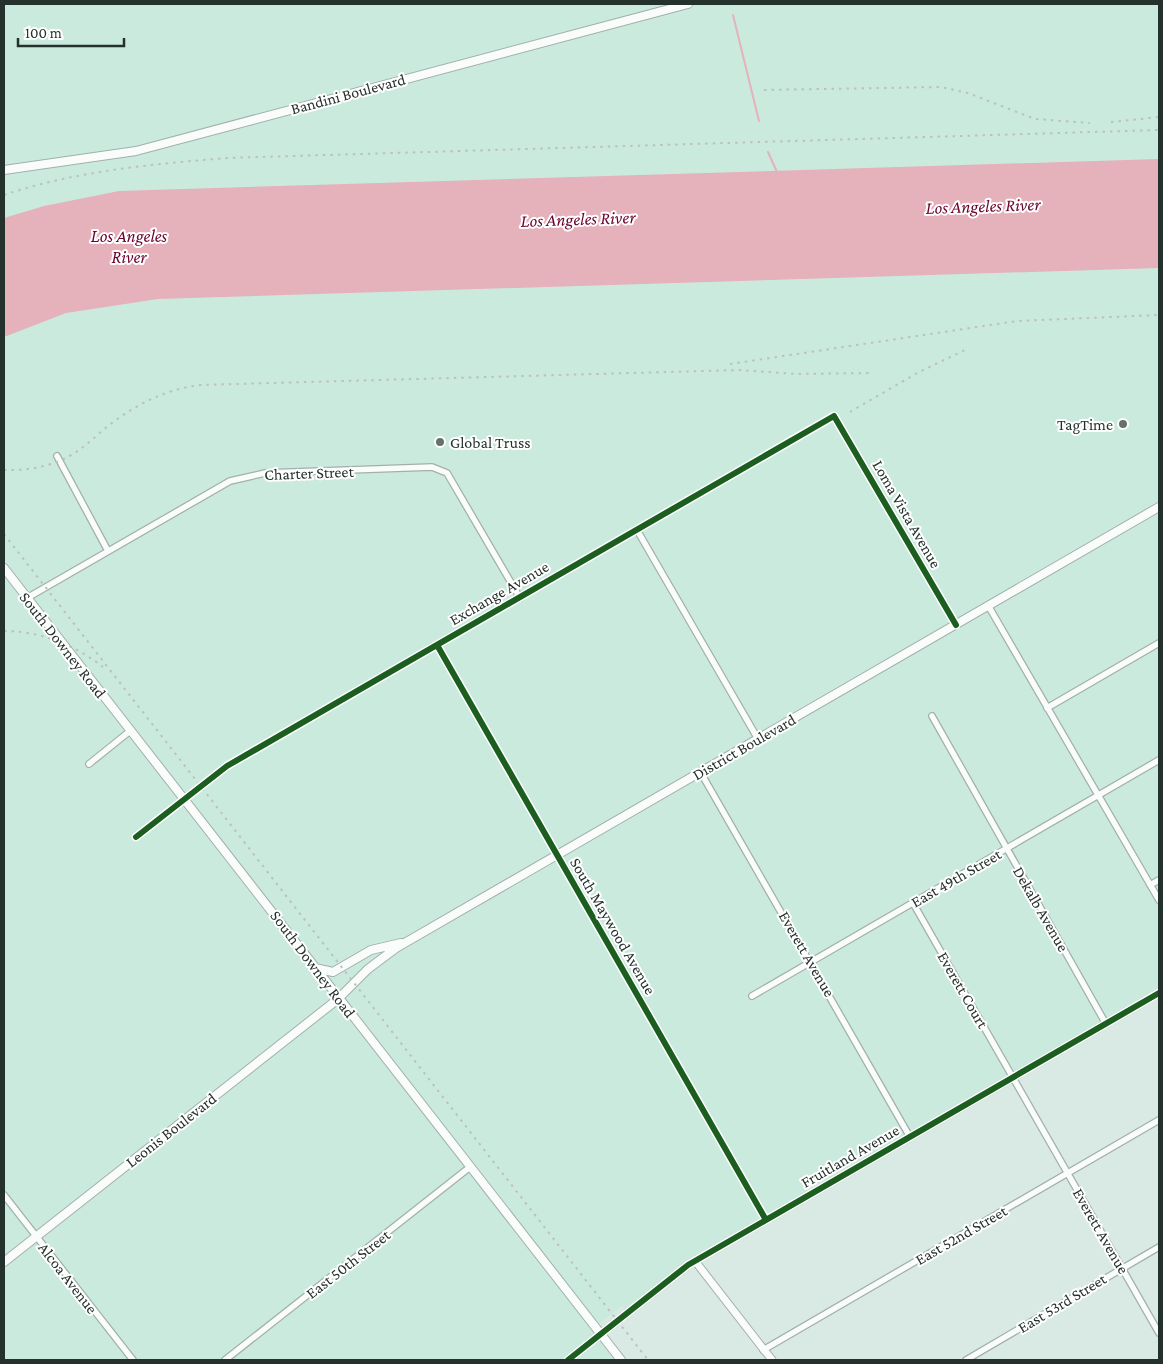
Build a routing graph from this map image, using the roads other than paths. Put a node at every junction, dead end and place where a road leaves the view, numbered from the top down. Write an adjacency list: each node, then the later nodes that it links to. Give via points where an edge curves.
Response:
1 (688, 4): 2 (main road, Bandini Boulevard, via 136,151)
2 (4, 170)
3 (834, 416): 6 (street, Exchange Avenue); 12 (street, Loma Vista Avenue)
4 (57, 456): 7 (street)
5 (1159, 507): 11 (main road, District Boulevard)
6 (637, 530): 10 (street, Exchange Avenue); 18 (street)
7 (108, 551): 9 (street, Charter Street); 10 (street, Charter Street, via 230,481 265,473 436,468 447,473)
8 (4, 568): 9 (main road, South Downey Road)
9 (27, 598): 17 (main road, South Downey Road)
10 (520, 598): 14 (street, Exchange Avenue)
11 (989, 607): 12 (main road, District Boulevard); 15 (street)
12 (956, 625): 18 (main road, District Boulevard)
13 (1159, 643): 15 (street)
14 (437, 645): 23 (street, Exchange Avenue, via 227,766); 26 (street, South Maywood Avenue)
15 (1048, 708): 22 (street)
16 (932, 716): 25 (street, Dekalb Avenue)
17 (130, 731): 20 (street); 23 (main road, South Downey Road)
18 (758, 739): 21 (main road, District Boulevard)
19 (1159, 760): 22 (street, East 49th Street)
20 (89, 764)
21 (701, 773): 26 (main road, District Boulevard); 32 (street, Everett Avenue)
22 (1098, 795): 25 (street, East 49th Street); 28 (street)
23 (183, 801): 24 (street, Exchange Avenue); 33 (main road, South Downey Road)
24 (136, 837)
25 (1007, 848): 30 (street, East 49th Street); 37 (street, Dekalb Avenue)
26 (557, 856): 31 (main road, District Boulevard); 44 (street, South Maywood Avenue)
27 (1159, 880): 28 (street)
28 (1150, 885): 29 (street)
29 (1159, 900)
30 (913, 903): 32 (street, East 49th Street); 38 (street, Everett Court)
31 (405, 942): 33 (main road, via 371,950 332,972); 36 (main road, District Boulevard, via 379,959)
32 (811, 962): 35 (street, East 49th Street); 40 (street, Everett Avenue)
33 (315, 967): 36 (main road, South Downey Road)
34 (1159, 994): 37 (street, Fruitland Avenue)
35 (752, 996)
36 (338, 999): 41 (main road, South Downey Road); 45 (main road, Leonis Boulevard)
37 (1106, 1024): 38 (street, Fruitland Avenue)
38 (1013, 1078): 40 (street, Fruitland Avenue); 42 (street, Everett Avenue)
39 (1159, 1120): 42 (street, East 52nd Street)
40 (910, 1137): 44 (street, Fruitland Avenue)
41 (470, 1167): 51 (main road, South Downey Road); 54 (street, East 50th Street)
42 (1068, 1173): 49 (street, Everett Avenue); 52 (street, East 52nd Street)
43 (4, 1195): 45 (street, Alcoa Avenue)
44 (766, 1220): 47 (street, Fruitland Avenue)
45 (36, 1236): 48 (main road, Leonis Boulevard); 53 (street, Alcoa Avenue)
46 (1159, 1247): 49 (street, East 53rd Street)
47 (695, 1261): 51 (street, Fruitland Avenue); 52 (street)
48 (4, 1262)
49 (1122, 1268): 50 (street, Everett Avenue); 58 (street, East 53rd Street)
50 (1159, 1333)
51 (601, 1334): 55 (street, Fruitland Avenue); 56 (main road, South Downey Road)
52 (763, 1350): 57 (street)
53 (133, 1360)
54 (225, 1360)
55 (568, 1360)
56 (621, 1360)
57 (772, 1360)
58 (966, 1360)

